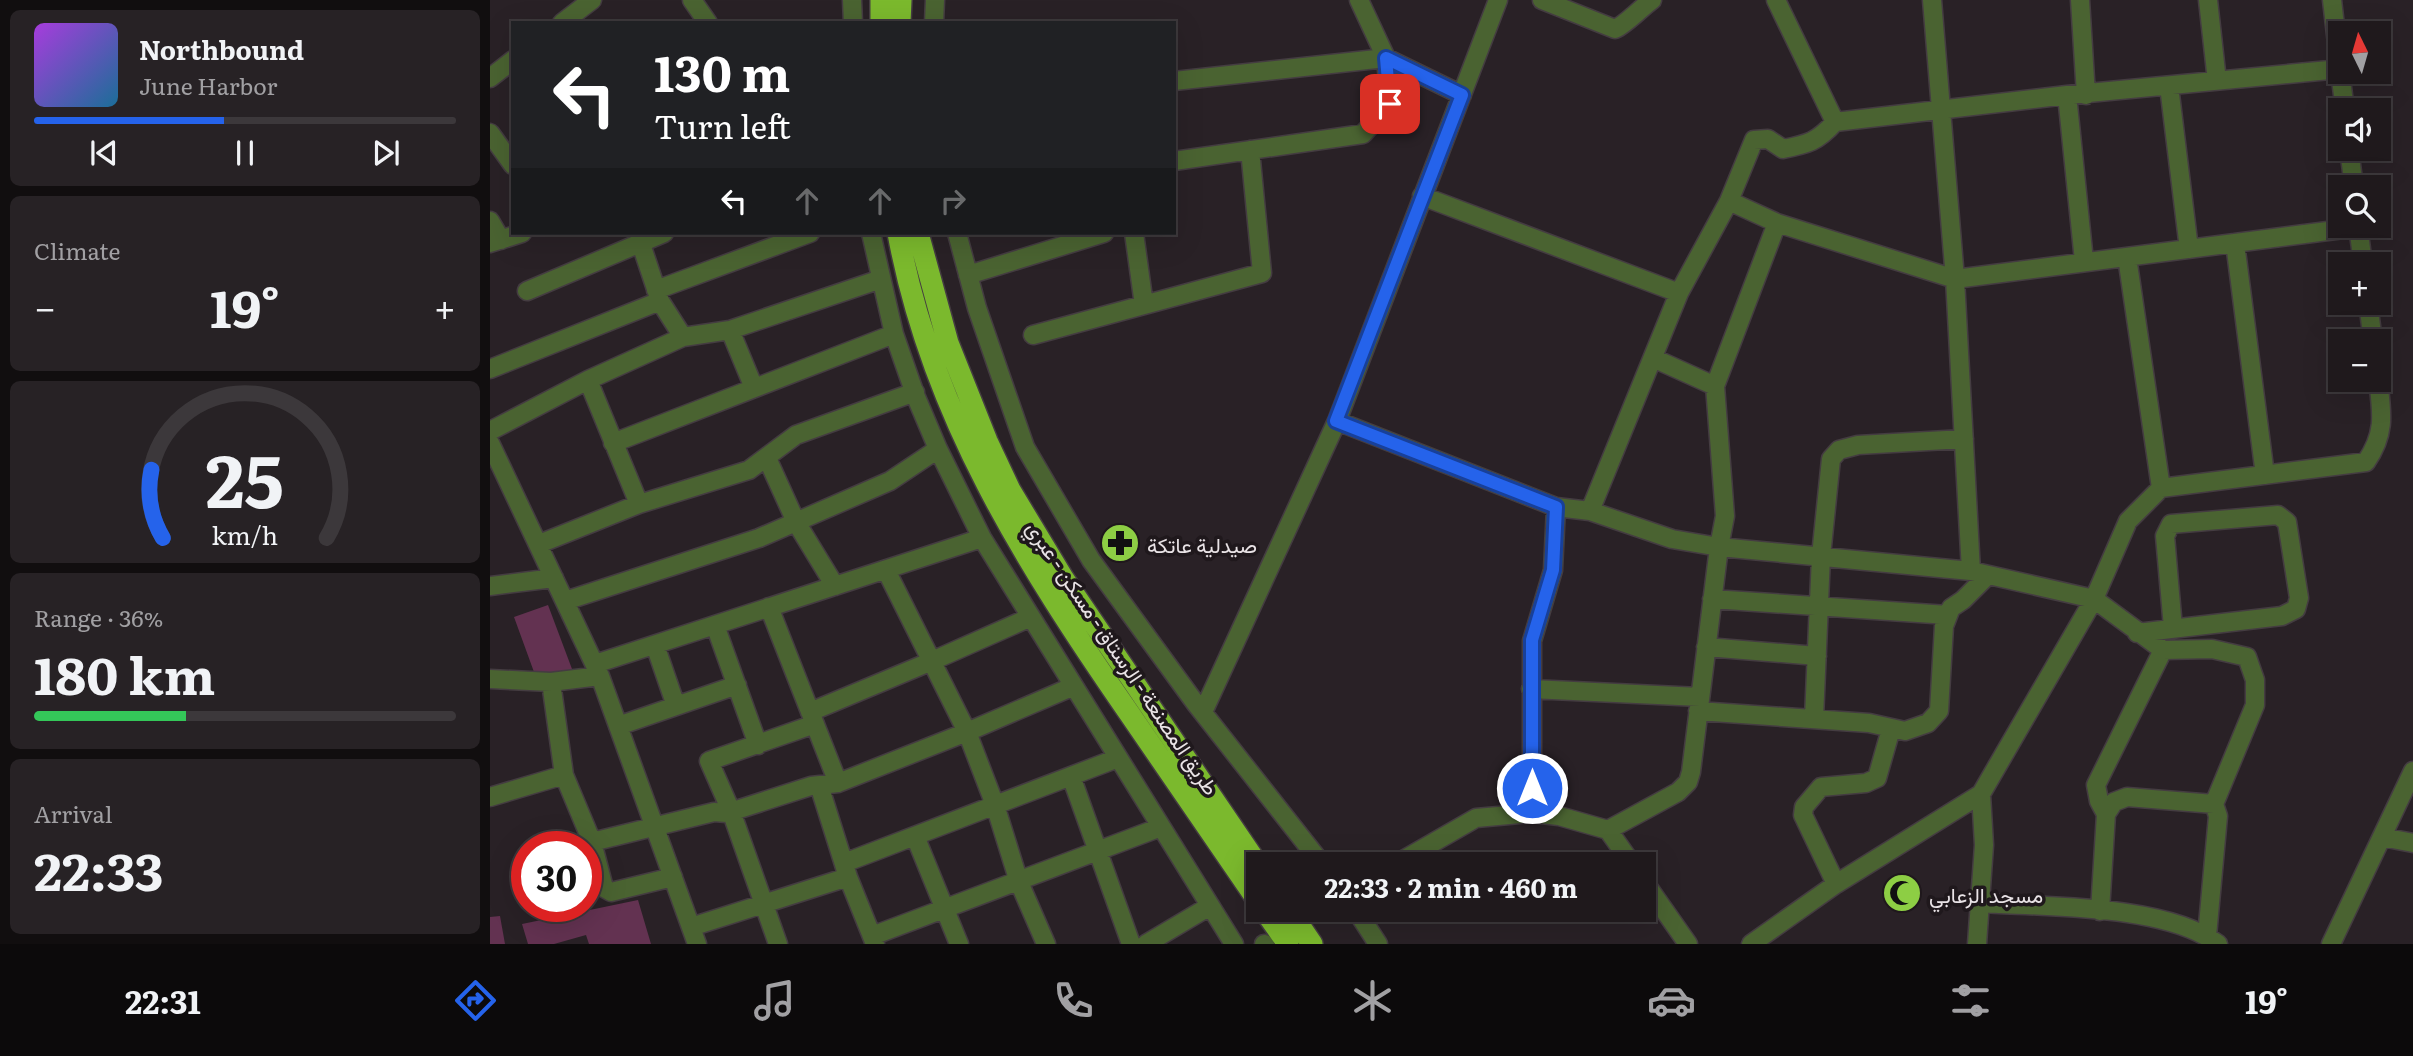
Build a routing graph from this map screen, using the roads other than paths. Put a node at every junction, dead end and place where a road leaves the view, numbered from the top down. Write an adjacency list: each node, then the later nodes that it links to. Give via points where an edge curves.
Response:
1 (592, 0): 16 (street)
2 (692, 0): 17 (street)
3 (852, 0): 18 (street)
4 (881, 0): 19 (highway)
5 (901, 0): 20 (highway)
6 (934, 0): 21 (street)
7 (1359, 0): 23 (street)
8 (1497, 0): 30 (street)
9 (1542, 0): 10 (street, via 1615,29)
10 (1652, 0)
11 (1776, 0): 33 (street)
12 (1932, 0): 32 (street)
13 (2080, 0): 31 (street)
14 (2208, 0): 27 (street)
15 (2332, 0): 22 (street)
16 (565, 21)
17 (707, 21)
18 (852, 21)
19 (881, 21)
20 (900, 21)
21 (934, 21)
22 (2334, 21)
23 (1386, 58): 28 (street); 30 (street); 35 (street, via 1390,104 1363,134)
24 (511, 62): 26 (street)
25 (2328, 71): 27 (street)
26 (491, 75)
27 (2217, 81): 29 (street)
28 (1176, 82)
29 (2169, 86): 31 (street); 55 (street)
30 (1462, 95): 38 (street)
31 (2077, 95): 32 (street); 57 (street)
32 (1941, 109): 33 (street); 60 (street)
33 (1835, 122): 39 (street, via 1809,144 1783,149 1768,139 1754,140)
34 (490, 133): 36 (street)
35 (1250, 150): 37 (street); 64 (street, via 1262,273)
36 (502, 157)
37 (1176, 161)
38 (1422, 196): 62 (street); 76 (street)
39 (1729, 201): 41 (street); 62 (street)
40 (490, 221): 52 (street)
41 (1777, 223): 60 (street); 72 (street)
42 (2328, 230): 53 (street)
43 (516, 235): 52 (street)
44 (660, 235): 54 (street)
45 (805, 235): 63 (street)
46 (871, 235): 59 (street)
47 (898, 235): 158 (highway, طريق المصنعة - الرستاق - مسكن - عبري, via 935,367 975,465 1002,516 1059,610)
48 (919, 235): 150 (highway, طريق المصنعة - الرستاق - مسكن - عبري, via 948,343 1010,490 1063,578)
49 (958, 235): 58 (street)
50 (1098, 235): 58 (street)
51 (1134, 235): 64 (street)
52 (496, 241)
53 (2235, 243): 55 (street); 83 (street)
54 (641, 244): 61 (street); 63 (street)
55 (2189, 249): 56 (street)
56 (2127, 257): 57 (street); 84 (street)
57 (2084, 261): 60 (street)
58 (968, 275): 121 (street, via 1025,447 1091,560)
59 (881, 279): 65 (street); 66 (street)
60 (1955, 279): 78 (street)
61 (527, 291)
62 (1679, 293): 69 (street)
63 (658, 295): 68 (street); 70 (street)
64 (1144, 305): 67 (street)
65 (730, 330): 68 (street); 73 (street)
66 (894, 334): 73 (street); 75 (street)
67 (1033, 335)
68 (683, 337): 71 (street)
69 (1653, 358): 72 (street); 87 (street)
70 (490, 369)
71 (588, 380): 77 (street); 80 (street)
72 (1715, 386): 91 (street, via 1725,516)
73 (754, 388): 80 (street)
74 (2380, 392): 83 (street, via 2383,417 2378,445 2366,462)
75 (915, 393): 81 (street); 82 (street, via 796,435)
76 (1336, 421): 86 (street); 121 (street)
77 (490, 431)
78 (1964, 439): 92 (street, via 1839,450 1831,459); 94 (street)
79 (490, 443): 90 (street)
80 (613, 443): 85 (street)
81 (939, 449): 88 (street, via 890,481); 89 (street)
82 (766, 458): 85 (street, via 749,470); 88 (street)
83 (2265, 475): 84 (street)
84 (2161, 488): 99 (street, via 2128,521)
85 (639, 504): 90 (street)
86 (1556, 507): 87 (street); 118 (street, via 1553,570 1532,640)
87 (1590, 511): 91 (street, via 1672,539)
88 (796, 522): 97 (street); 100 (street)
89 (982, 538): 93 (street); 104 (street)
90 (539, 544): 95 (street)
91 (1719, 547): 92 (street); 98 (street)
92 (1821, 556): 94 (street); 101 (street)
93 (886, 569): 97 (street); 112 (street)
94 (1979, 573): 99 (street); 103 (street)
95 (554, 578): 96 (street); 100 (street)
96 (490, 586)
97 (835, 586): 102 (street)
98 (1712, 599): 101 (street); 109 (street)
99 (2095, 599): 107 (street); 134 (street)
100 (565, 601): 113 (street)
101 (1819, 605): 103 (street); 111 (street)
102 (769, 607): 105 (street); 122 (street)
103 (1948, 615): 125 (street, via 1939,711 1919,728)
104 (1031, 617): 112 (street); 117 (street)
105 (715, 625): 108 (street); 116 (street)
106 (2173, 628): 106 (street, via 2282,616 2296,609 2299,598 2283,517 2171,524 2165,536); 107 (street)
107 (2137, 633): 110 (street)
108 (655, 645): 113 (street); 120 (street)
109 (1706, 647): 111 (street); 119 (street)
110 (2163, 650): 136 (street, via 2212,649 2247,657 2255,680 2255,705); 140 (street, via 2096,785)
111 (1817, 656): 123 (street)
112 (932, 662): 122 (street); 126 (street)
113 (597, 670): 115 (street); 124 (street)
114 (490, 678): 115 (street)
115 (551, 682): 130 (street)
116 (737, 685): 120 (street); 127 (street)
117 (1074, 686): 126 (street); 128 (street)
118 (1531, 689): 119 (street); 139 (street)
119 (1699, 704): 123 (street); 143 (street, via 1688,782)
120 (676, 706): 124 (street)
121 (1203, 712): 151 (street)
122 (812, 718): 127 (street); 132 (street)
123 (1814, 718): 125 (street)
124 (618, 726): 141 (street)
125 (1891, 729): 159 (street, via 1877,778 1821,787 1804,807 1803,815)
126 (967, 732): 132 (street); 137 (street)
127 (758, 746): 138 (street, via 709,761)
128 (1118, 758): 131 (street); 142 (street)
129 (2413, 771): 146 (street)
130 (564, 775): 135 (street); 144 (street)
131 (1071, 776): 137 (street); 149 (street)
132 (838, 783): 133 (street)
133 (818, 785): 138 (street); 154 (street)
134 (1981, 794): 159 (street); 162 (street)
135 (490, 797)
136 (2214, 804): 140 (street, via 2127,797 2115,802); 171 (street, via 2218,816)
137 (995, 805): 145 (street); 157 (street)
138 (731, 811): 141 (street); 161 (street)
139 (1532, 813): 143 (street); 152 (street, via 1476,818)
140 (2106, 814): 165 (street)
141 (654, 826): 147 (street); 155 (street)
142 (1161, 827): 149 (street); 163 (street)
143 (1608, 830): 153 (street)
144 (588, 831)
145 (915, 836): 154 (street); 164 (street)
146 (2382, 838): 148 (street); 184 (street)
147 (602, 839)
148 (2413, 843)
149 (1097, 852): 157 (street); 175 (street)
150 (1249, 852)
151 (1313, 852)
152 (1417, 852)
153 (1624, 852)
154 (846, 870): 161 (street); 170 (street)
155 (673, 877): 156 (street, via 611,892); 169 (street)
156 (602, 880)
157 (1019, 882): 164 (street); 174 (street)
158 (1246, 883)
159 (1836, 884): 182 (street)
160 (1656, 898): 181 (street)
161 (764, 903): 169 (street); 172 (street)
162 (1980, 903): 165 (street); 183 (street)
163 (1210, 906): 176 (street); 177 (street)
164 (945, 910): 170 (street); 173 (street)
165 (2099, 911): 171 (street, via 2160,918)
166 (1272, 922): 178 (highway)
167 (1297, 922): 179 (highway)
168 (1364, 922): 180 (street)
169 (694, 935)
170 (873, 940)
171 (2212, 940)
172 (778, 944)
173 (959, 944)
174 (1046, 944)
175 (1131, 944)
176 (1146, 944)
177 (1234, 944)
178 (1288, 944)
179 (1312, 944)
180 (1378, 944)
181 (1688, 944)
182 (1751, 944)
183 (1977, 944)
184 (2331, 944)

